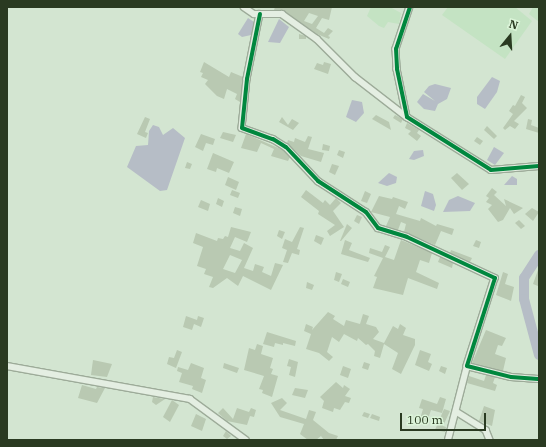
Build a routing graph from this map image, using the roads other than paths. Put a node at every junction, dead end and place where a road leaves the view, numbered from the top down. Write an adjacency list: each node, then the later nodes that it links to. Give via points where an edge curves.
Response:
1 (244, 7): 3 (street, via 254,14)
2 (410, 7): 4 (street, via 396,49 397,69)
3 (260, 14): 4 (street, via 282,14 317,39 355,77); 7 (street, via 247,79 242,128 273,139 286,147 318,181 366,212 378,228 407,237 495,278)
4 (407, 118): 5 (street, via 491,170)
5 (539, 166)
6 (7, 366): 10 (street, via 190,399)
7 (468, 366): 8 (street, via 510,377); 9 (street)
8 (538, 380)
9 (457, 412): 11 (street); 12 (street, via 486,430)
10 (246, 440)
11 (448, 440)
12 (490, 440)

